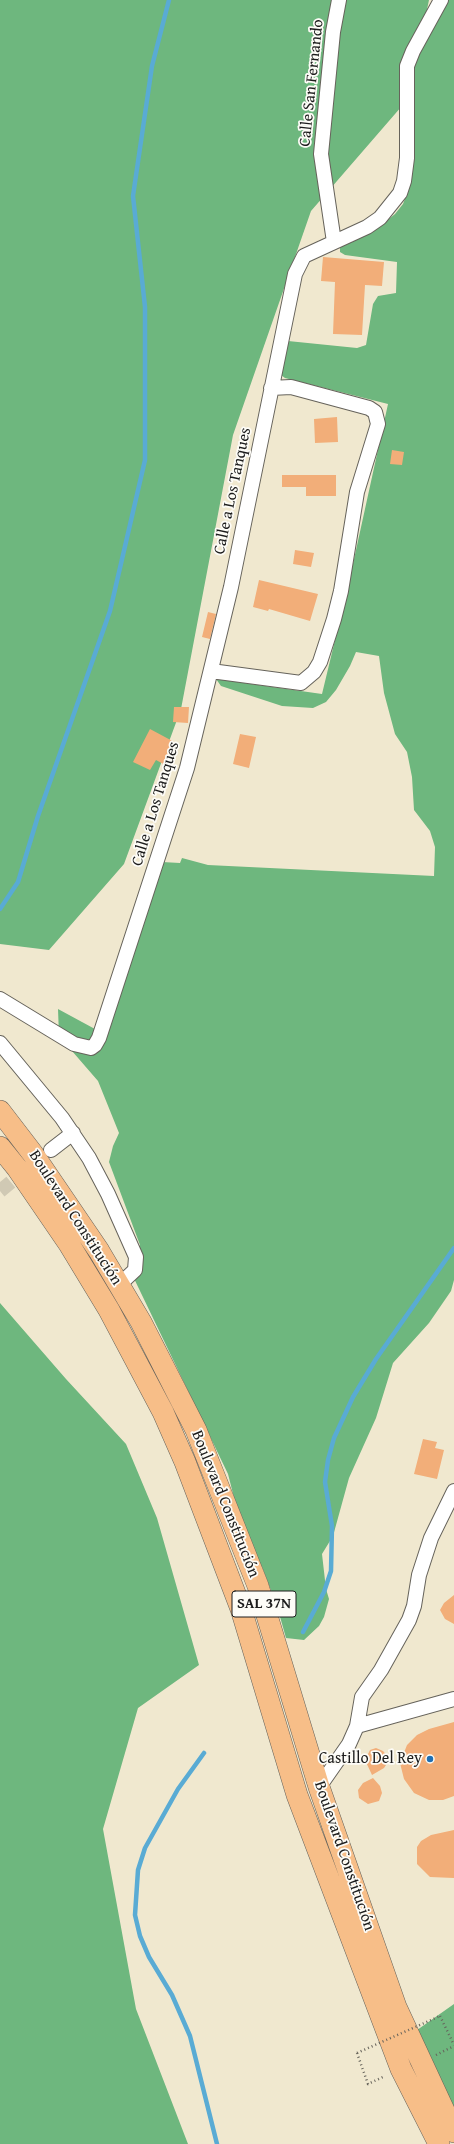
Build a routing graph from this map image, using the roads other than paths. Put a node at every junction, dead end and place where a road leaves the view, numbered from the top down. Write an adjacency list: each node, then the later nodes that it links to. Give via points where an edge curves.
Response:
1 (339, 0): 3 (street, Calle San Fernando, via 333,32 321,154)
2 (441, 0): 3 (street, Calle a Los Tanques, via 407,66 407,158 400,193 380,218)
3 (334, 242): 4 (street, Calle a Los Tanques, via 304,256 298,266)
4 (271, 388): 5 (street, Calle a Los Tanques, via 231,587); 5 (street, via 291,387 369,408 375,412 378,424 357,492 334,619 320,662 314,672 302,683)
5 (210, 671): 6 (street, Calle a Los Tanques, via 187,768 95,1045 91,1048 74,1044)
6 (0, 999)
7 (0, 1043): 9 (street)
8 (0, 1111): 12 (highway, Boulevard Constitución / SAL 37N, via 68,1203)
9 (73, 1133): 11 (street); 12 (street, via 108,1194 136,1257 135,1270)
10 (0, 1147): 18 (highway, Boulevard Constitución / SAL 37N, via 69,1244 133,1353 169,1426 241,1609 297,1795 401,2069)
11 (51, 1150)
12 (119, 1285): 16 (highway, Boulevard Constitución / SAL 37N, via 141,1322 196,1430 225,1500 258,1586)
13 (454, 1491): 15 (street, via 431,1538 419,1575 409,1620 381,1670 362,1697)
14 (454, 1699): 15 (street)
15 (357, 1726): 16 (street, via 349,1744)
16 (319, 1787): 17 (highway, Boulevard Constitución / SAL 37N, via 396,2007)
17 (454, 2132)
18 (439, 2144)

